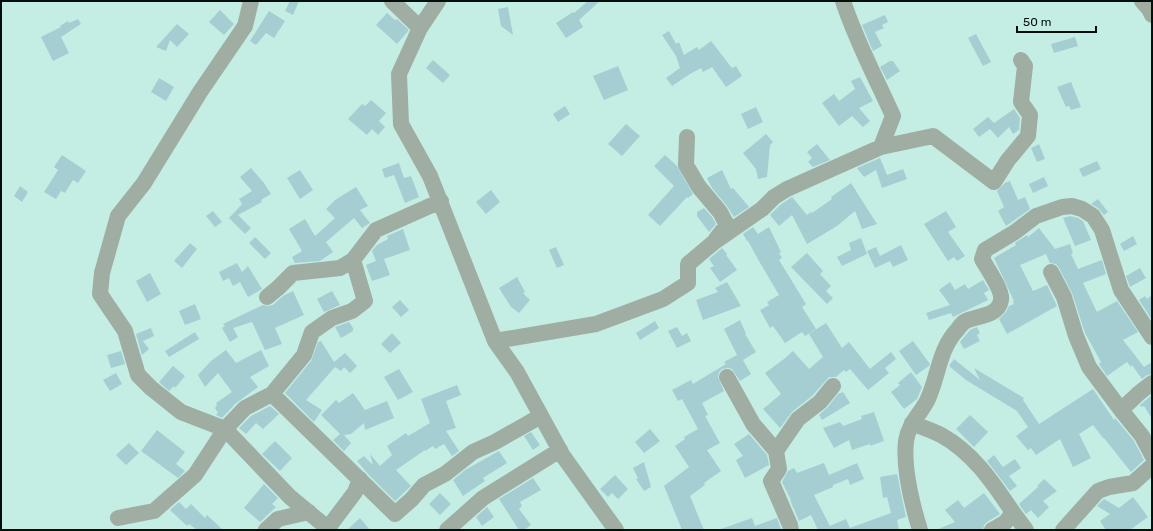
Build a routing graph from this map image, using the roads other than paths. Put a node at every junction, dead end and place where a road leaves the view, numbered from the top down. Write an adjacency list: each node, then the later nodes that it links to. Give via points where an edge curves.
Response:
1 (251, 1): 25 (street, via 245,26 200,92 144,183 118,216 102,273 100,294 125,331 138,375 181,412)
2 (392, 1): 7 (street)
3 (438, 1): 7 (street)
4 (843, 1): 10 (street, via 861,49 892,116)
5 (1142, 1): 6 (street)
6 (1152, 15)
7 (420, 28): 11 (street, via 399,74 401,124)
8 (1021, 60): 10 (street, via 1025,66 1021,102 1030,115 1028,136 994,182 933,136)
9 (687, 137): 12 (street, via 686,165 727,225)
10 (881, 147): 12 (street, via 787,189)
11 (441, 201): 13 (street, via 376,230); 17 (street)
12 (713, 243): 17 (street, via 688,264 688,283 664,299 596,324)
13 (353, 260): 15 (street, via 340,268 293,273); 21 (street, via 365,301 352,311 332,318 312,332 304,356)
14 (1051, 272): 22 (street, via 1064,297 1089,367)
15 (267, 297)
16 (1152, 337): 24 (street, via 1121,290 1102,230 1094,216 1072,206 1036,216 985,250 982,259 1000,293 1001,300 997,308 987,316 964,322 952,335 944,347 927,400)
17 (495, 341): 23 (street, via 517,372)
18 (726, 377): 27 (street, via 753,424)
19 (1152, 383): 22 (street)
20 (833, 386): 27 (street, via 820,402 798,419)
21 (272, 394): 25 (street, via 245,408); 30 (street)
22 (1121, 410): 28 (street, via 1142,436)
23 (541, 416): 26 (street); 30 (street, via 473,452 445,474 424,485 395,514)
24 (912, 423): 31 (street, via 940,434 961,448 990,478); 39 (street, via 906,439 905,457 912,505)
25 (225, 429): 32 (street, via 290,497); 33 (street, via 195,474 154,512)
26 (560, 450): 36 (street, via 483,498); 37 (street)
27 (776, 451): 38 (street, via 779,469 771,481)
28 (1152, 455)
29 (1152, 466): 42 (street, via 1133,482 1098,491)
30 (360, 479): 34 (street, via 355,492)
31 (1012, 511): 40 (street, via 1010,519); 41 (street)
32 (309, 512): 34 (street); 35 (street, via 278,519)
33 (118, 518)
34 (329, 529)
35 (266, 530)
36 (447, 530)
37 (616, 530)
38 (791, 530)
39 (920, 530)
40 (992, 530)
41 (1026, 530)
42 (1063, 530)

